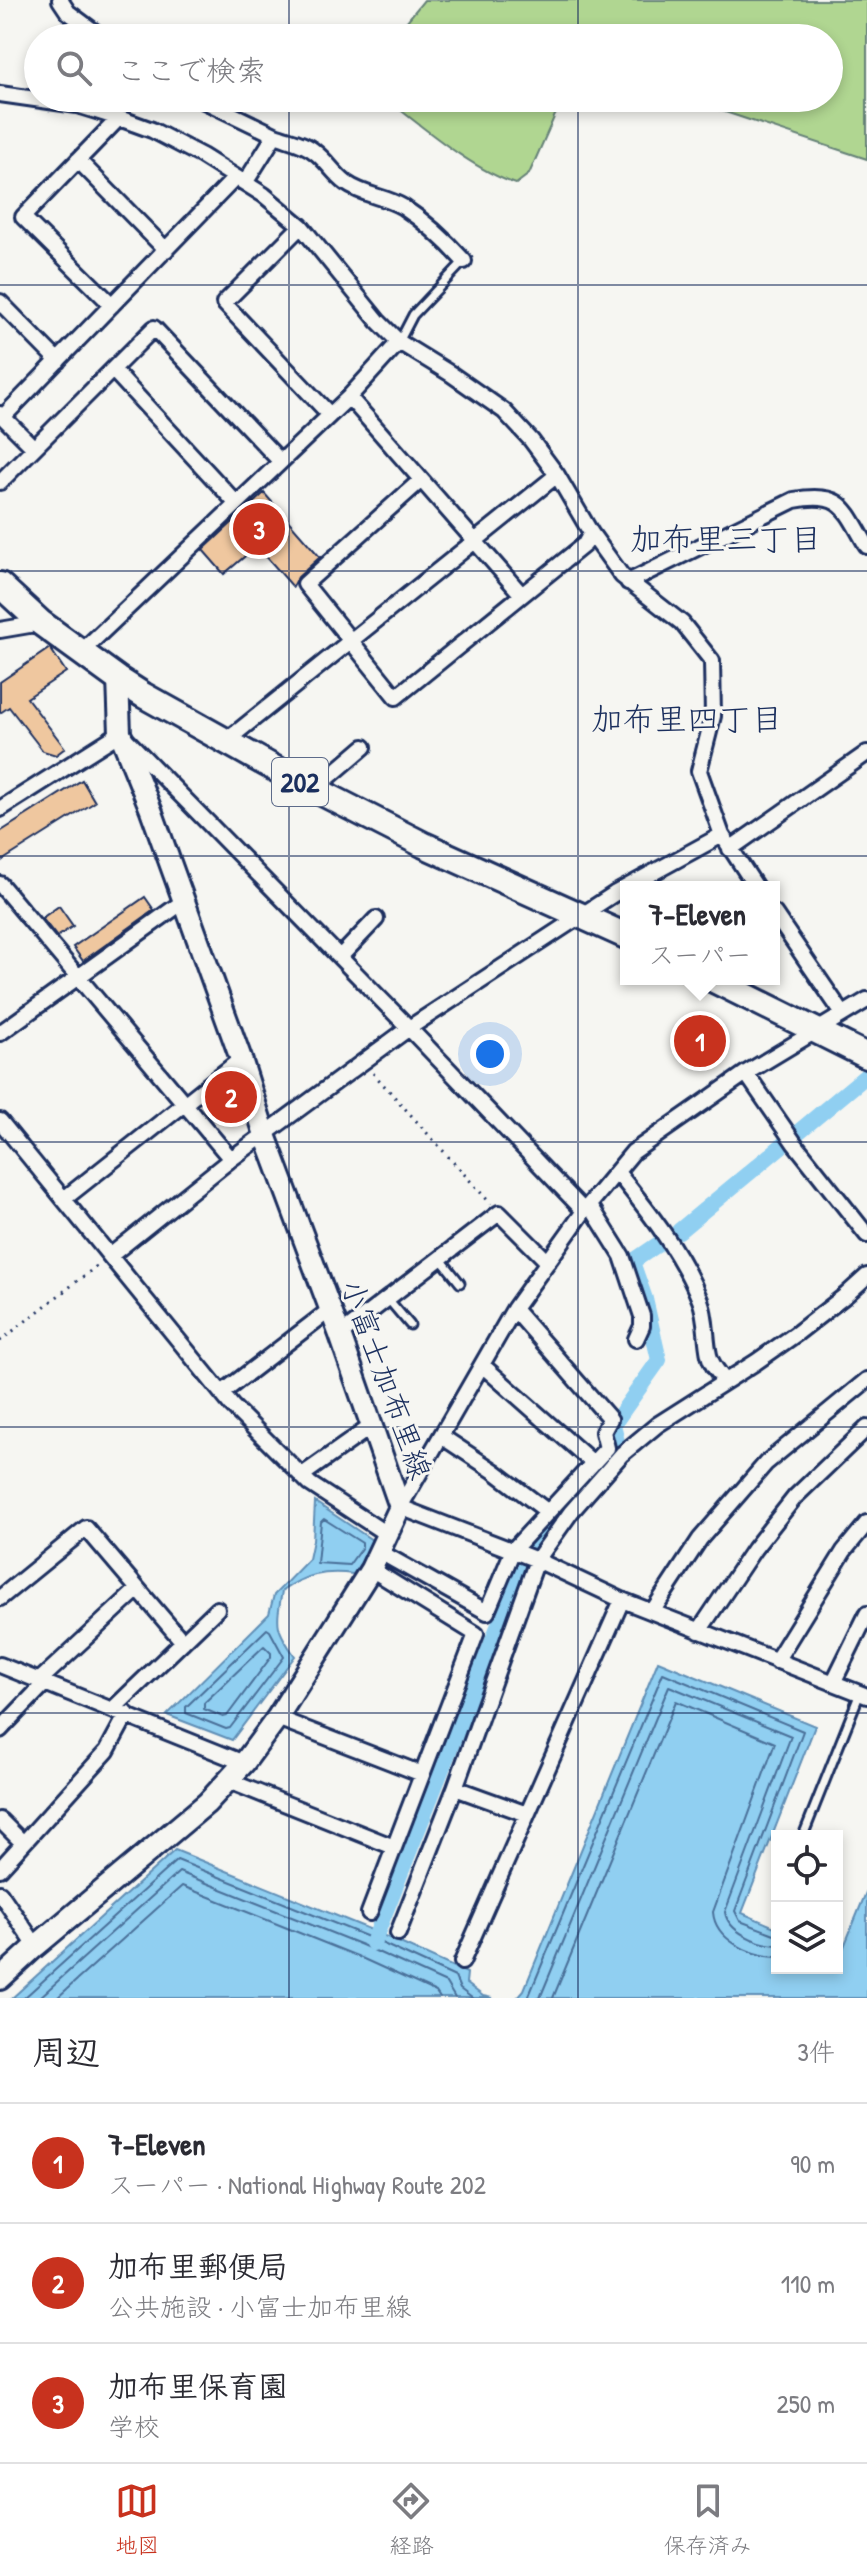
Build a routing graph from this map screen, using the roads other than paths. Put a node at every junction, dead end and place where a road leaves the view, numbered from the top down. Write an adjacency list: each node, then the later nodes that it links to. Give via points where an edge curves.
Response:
1 (60, 0): 2 (street)
2 (84, 24)
3 (0, 94): 4 (street)
4 (24, 97)
5 (100, 112): 7 (street)
6 (227, 112): 8 (street)
7 (119, 118): 9 (street); 10 (street, via 152,130)
8 (275, 135): 10 (street); 13 (street, via 307,146 366,195 403,207)
9 (78, 160): 12 (street); 15 (street, via 23,217)
10 (240, 180): 11 (street); 12 (street)
11 (301, 226): 16 (street); 21 (street, via 224,303)
12 (166, 250): 15 (street)
13 (464, 261): 16 (lane, via 427,297)
14 (0, 302): 17 (street)
15 (112, 305): 17 (street)
16 (399, 342): 19 (street); 24 (street, via 504,411)
17 (58, 361): 20 (street)
18 (113, 370): 22 (street); 23 (street, via 154,328); 27 (street)
19 (349, 397): 21 (street); 25 (street)
20 (2, 415): 22 (street)
21 (330, 415): 23 (street)
22 (34, 448): 26 (street)
23 (280, 461): 27 (street)
24 (557, 475): 28 (street); 29 (street)
25 (421, 480): 29 (street); 36 (street, via 305,584)
26 (0, 482)
27 (236, 503): 37 (street)
28 (591, 533): 31 (street); 33 (street, via 585,544)
29 (475, 541): 33 (street); 36 (street)
30 (867, 546): 31 (street, via 844,508 814,496 794,500)
31 (628, 582): 45 (street, via 682,623 712,661 713,716 699,771)
32 (0, 585): 34 (highway, 202)
33 (522, 595): 36 (street, via 396,697)
34 (41, 623): 35 (street); 37 (highway, 202)
35 (0, 630)
36 (350, 642): 40 (street)
37 (81, 652): 38 (highway, 202)
38 (118, 679): 39 (main road, 小富士加布里線); 40 (highway, 202)
39 (120, 733): 44 (street); 50 (main road, 小富士加布里線); 55 (street)
40 (226, 741): 43 (highway, 202)
41 (364, 747): 43 (street)
42 (867, 753): 45 (street)
43 (315, 789): 51 (highway, 202)
44 (0, 809)
45 (726, 842): 46 (street); 47 (street)
46 (635, 881)
47 (752, 881)
48 (0, 884): 56 (street)
49 (620, 890): 51 (street)
50 (184, 901): 56 (street); 64 (main road, 小富士加布里線)
51 (580, 915): 54 (highway, 202); 60 (street)
52 (376, 919): 55 (street)
53 (780, 922): 59 (street)
54 (620, 933)
55 (340, 957): 60 (street)
56 (79, 977): 62 (street); 66 (street)
57 (724, 985): 61 (highway)
58 (867, 1000): 59 (street)
59 (843, 1014): 61 (street)
60 (409, 1028): 68 (street); 72 (street)
61 (815, 1031): 63 (highway); 65 (street)
62 (0, 1033)
63 (867, 1056)
64 (241, 1059): 66 (street); 68 (main road, 小富士加布里線)
65 (746, 1073): 70 (street, via 633,1152); 73 (street)
66 (184, 1104): 69 (street); 71 (street)
67 (0, 1121): 71 (street)
68 (265, 1135): 69 (street); 80 (main road, 小富士加布里線)
69 (231, 1159): 74 (street)
70 (617, 1172): 72 (street); 87 (street, via 660,1225 691,1277 702,1305 709,1355)
71 (64, 1199): 74 (street)
72 (587, 1208): 76 (street); 84 (street, via 622,1256 642,1316)
73 (867, 1235)
74 (110, 1256): 88 (street)
75 (440, 1258): 76 (street, via 499,1213); 78 (lane); 79 (street)
76 (548, 1262): 81 (street)
77 (867, 1276): 87 (street, via 796,1334)
78 (460, 1283)
79 (388, 1299): 82 (lane); 83 (street)
80 (331, 1309): 83 (main road, 小富士加布里線); 88 (street)
81 (514, 1309): 85 (street); 92 (street, via 610,1419 603,1432 607,1448)
82 (410, 1325)
83 (340, 1335): 89 (main road, 小富士加布里線)
84 (636, 1339)
85 (482, 1365): 91 (street); 92 (street)
86 (867, 1380): 105 (street, via 766,1463 700,1539)
87 (725, 1381): 99 (street, via 622,1454)
88 (222, 1393): 93 (street)
89 (373, 1425): 93 (street); 94 (main road, 小富士加布里線)
90 (867, 1428): 107 (street, via 795,1497)
91 (441, 1436): 94 (street); 95 (street)
92 (593, 1463): 95 (street)
93 (301, 1476): 98 (street)
94 (400, 1507): 97 (street); 98 (main road, 小富士加布里線)
95 (548, 1512): 97 (street)
96 (867, 1523): 110 (street)
97 (513, 1550): 99 (street); 104 (street)
98 (379, 1552): 104 (street); 108 (street); 116 (main road, 小富士加布里線)
99 (537, 1560): 102 (street); 121 (street)
100 (138, 1589): 101 (street, via 86,1528); 109 (street); 112 (street)
101 (0, 1598)
102 (622, 1600): 105 (street); 122 (street)
103 (217, 1609): 109 (street)
104 (487, 1612): 108 (street)
105 (652, 1612): 107 (street)
106 (867, 1614): 113 (street)
107 (699, 1631): 110 (street)
108 (476, 1634): 119 (street)
109 (183, 1642): 115 (street)
110 (776, 1661): 113 (street)
111 (0, 1665): 112 (street)
112 (43, 1681): 115 (street); 117 (street)
113 (833, 1683): 114 (street)
114 (863, 1695): 124 (lane)
115 (120, 1712): 118 (street); 125 (street, via 107,1751)
116 (277, 1718): 118 (main road, 小富士加布里線); 119 (street)
117 (0, 1730)
118 (244, 1763): 120 (main road, 小富士加布里線)
119 (422, 1774): 126 (street)
120 (229, 1781): 126 (street); 131 (main road, 小富士加布里線)
121 (455, 1788): 122 (street); 130 (street)
122 (527, 1814): 132 (street)
123 (0, 1820): 125 (street)
124 (806, 1830)
125 (23, 1843): 127 (street)
126 (394, 1847): 129 (street)
127 (0, 1869)
128 (0, 1893): 131 (street)
129 (369, 1913)
130 (398, 1933)
131 (36, 1946): 133 (main road, 小富士加布里線)
132 (462, 1962)
133 (0, 1979)

